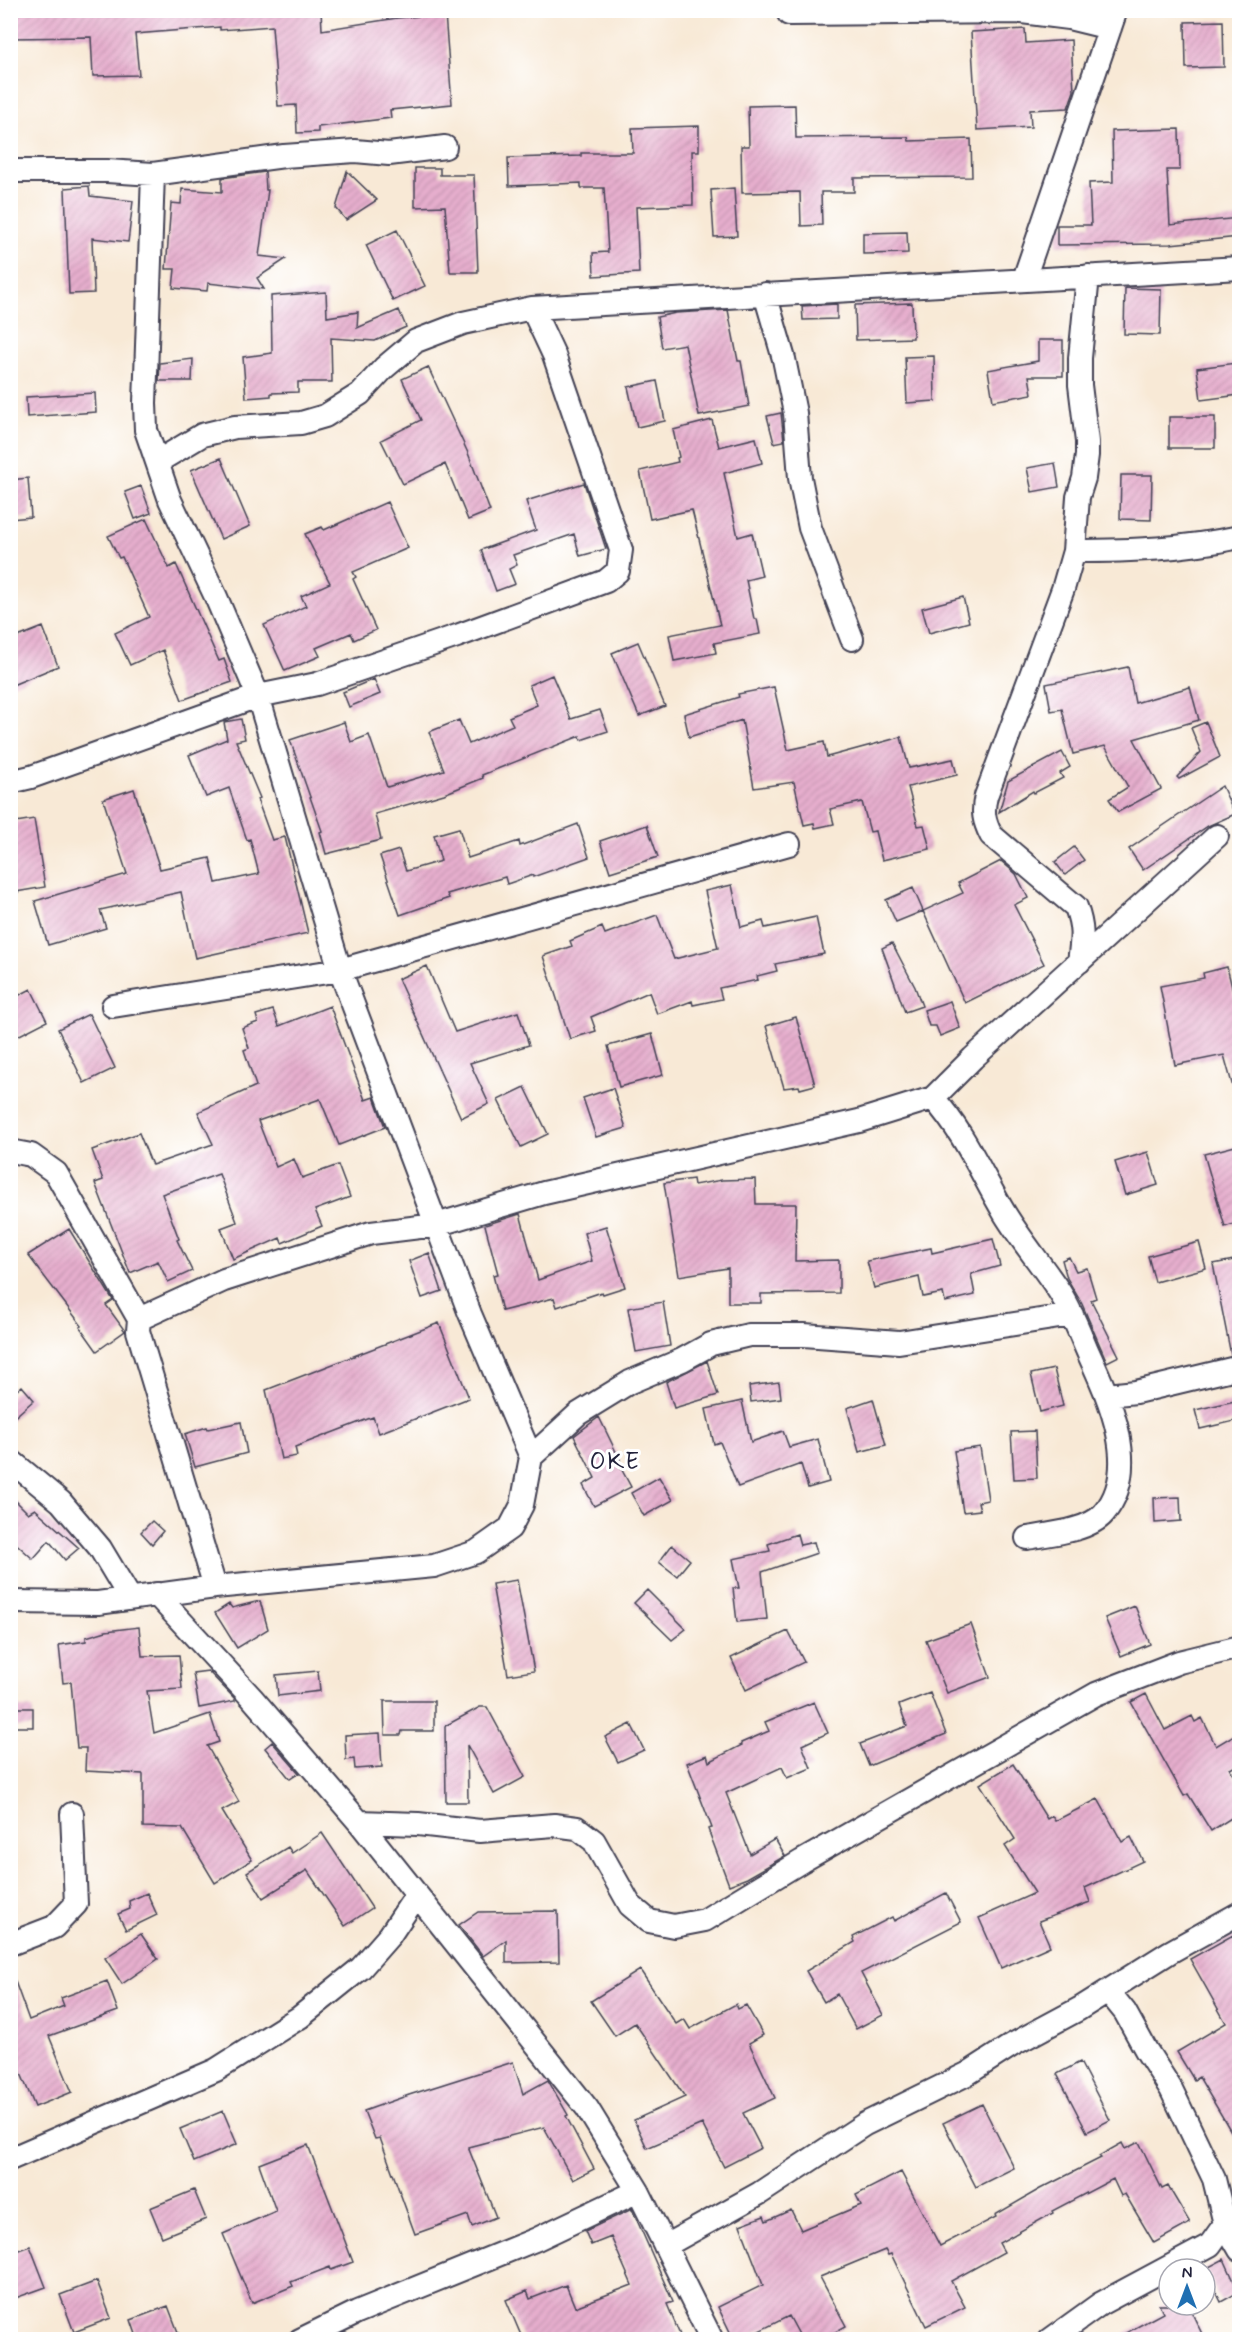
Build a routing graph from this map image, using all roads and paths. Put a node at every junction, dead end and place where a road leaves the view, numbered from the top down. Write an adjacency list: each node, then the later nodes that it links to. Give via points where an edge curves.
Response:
1 (789, 14): 2 (street, via 1022,12)
2 (1113, 19): 8 (street)
3 (445, 147): 5 (street, via 398,153 355,151 284,156)
4 (10, 171): 5 (street)
5 (153, 174): 11 (street, via 145,403 146,430)
6 (1239, 268): 7 (street)
7 (1088, 276): 8 (street); 13 (street, via 1080,358 1087,442)
8 (1024, 279): 9 (street)
9 (765, 294): 10 (street); 14 (street, via 795,413 800,478 810,528)
10 (532, 308): 11 (street, via 463,323 416,341 360,394 325,416 301,423 235,427 202,435); 15 (street, via 554,355 621,550 618,572 606,581 457,636 317,684)
11 (157, 462): 15 (street, via 170,500)
12 (1239, 537): 13 (street, via 1144,551)
13 (1074, 551): 19 (street, via 982,811 991,835 1076,907 1083,938)
14 (852, 639)
15 (258, 696): 16 (street); 20 (street)
16 (10, 782)
17 (1217, 836): 19 (street)
18 (789, 843): 20 (street)
19 (1078, 962): 22 (street)
20 (340, 970): 21 (street); 24 (street)
21 (113, 1006)
22 (933, 1098): 24 (street, via 859,1121 544,1193); 25 (street, via 967,1143 1006,1215)
23 (10, 1151): 26 (street, via 31,1155 56,1173)
24 (436, 1225): 26 (street, via 371,1233 224,1280); 29 (street)
25 (1072, 1315): 28 (street); 29 (street, via 899,1342 749,1335 711,1344 630,1382 578,1414)
26 (139, 1319): 32 (street, via 138,1331)
27 (1239, 1367): 28 (street, via 1136,1392)
28 (1107, 1395): 31 (street, via 1117,1424 1121,1465 1115,1496 1102,1515 1076,1529)
29 (531, 1457): 32 (street, via 522,1505 510,1528 476,1552 424,1568)
30 (10, 1460): 34 (street, via 61,1502 99,1548)
31 (1027, 1538)
32 (215, 1587): 33 (street)
33 (156, 1594): 34 (street); 38 (street)
34 (130, 1598): 35 (street, via 98,1603)
35 (10, 1602)
36 (1239, 1647): 38 (street, via 1179,1662 1096,1694 705,1920 674,1926 649,1921 630,1905 594,1841 577,1828 554,1825 480,1831)
37 (72, 1814): 41 (street, via 76,1904 54,1927)
38 (359, 1822): 39 (street)
39 (416, 1896): 43 (street, via 390,1935 361,1968 300,2017 216,2070); 44 (street, via 587,2108)
40 (1239, 1913): 42 (street)
41 (10, 1944)
42 (1108, 1990): 45 (street, via 1171,2089 1214,2179); 46 (street, via 967,2074 865,2124 760,2193)
43 (10, 2159)
44 (638, 2191): 46 (street); 48 (street, via 537,2239 357,2312)
45 (1225, 2224): 47 (street); 50 (street, via 1210,2245 1100,2304)
46 (665, 2246): 49 (street)
47 (1239, 2250)
48 (300, 2340)
49 (712, 2340)
50 (1050, 2340)

